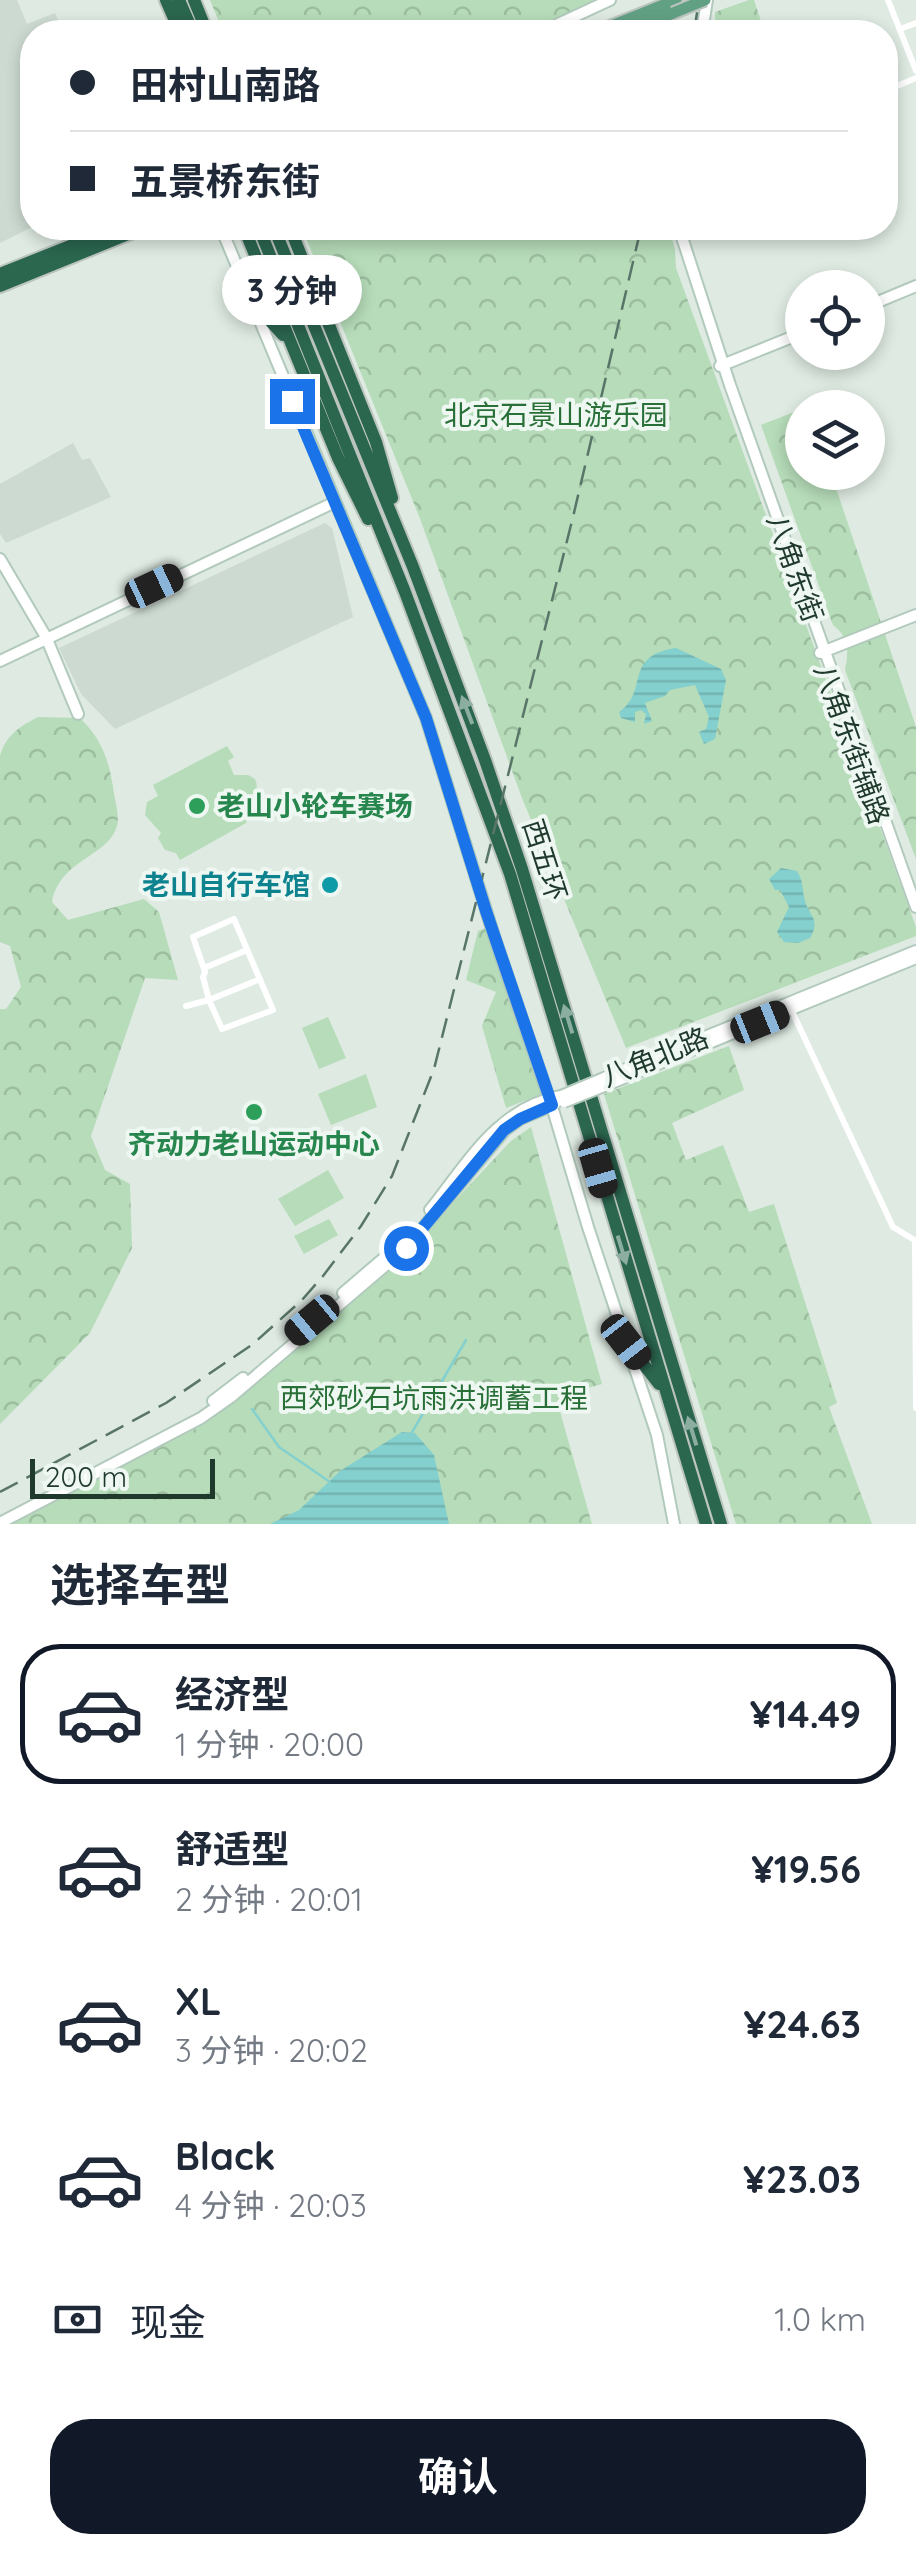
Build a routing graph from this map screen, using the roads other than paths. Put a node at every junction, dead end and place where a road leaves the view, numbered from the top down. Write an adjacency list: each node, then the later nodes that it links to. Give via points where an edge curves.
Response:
1 (610, 0): 4 (main road)
2 (706, 0): 3 (main road, bridge)
3 (673, 5): 5 (main road); 6 (main road)
4 (567, 20)
5 (630, 20)
6 (646, 20)
7 (916, 23): 9 (street)
8 (898, 24): 9 (street)
9 (900, 29): 10 (street)
10 (916, 74)
11 (85, 240): 20 (highway)
12 (113, 240): 21 (highway)
13 (226, 240): 23 (main road)
14 (249, 240): 26 (highway)
15 (265, 240): 27 (highway, 西五环)
16 (278, 240): 27 (highway, 西五环)
17 (295, 240): 31 (highway, via 376,442)
18 (683, 240): 28 (main road, 八角东街)
19 (685, 240): 28 (main road, 八角东街)
20 (0, 274)
21 (0, 286)
22 (916, 286): 24 (main road)
23 (250, 299): 26 (highway); 29 (main road)
24 (885, 299)
25 (785, 340): 28 (main road)
26 (292, 344): 32 (highway, via 338,458)
27 (321, 358): 31 (highway, 西五环); 32 (highway, 西五环)
28 (723, 365): 35 (main road, 八角东街)
29 (335, 502): 34 (main road); 47 (main road, via 426,718 484,904)
30 (0, 558): 34 (main road)
31 (413, 567): 52 (highway, 西五环, one-way to 31, via 522,868)
32 (406, 592): 50 (highway, 西五环, one-way to 50, via 510,874)
33 (916, 615): 35 (main road)
34 (46, 637): 36 (main road); 37 (main road)
35 (825, 651): 38 (main road, 八角东街)
36 (0, 661)
37 (78, 714)
38 (915, 898)
39 (248, 950): 41 (street); 41 (street, via 234,919 193,937); 42 (street)
40 (916, 954): 45 (main road, 八角北路); 46 (main road, 八角北路)
41 (204, 968): 43 (street)
42 (260, 979): 43 (street); 43 (street, via 274,1010 222,1030)
43 (209, 1000): 44 (street)
44 (186, 1006)
45 (791, 1009): 46 (main road, 八角北路); 48 (street, via 892,1227)
46 (604, 1082): 47 (main road, 八角北路, bridge)
47 (556, 1100): 49 (main road); 53 (main road, 八角北路, via 504,1130 406,1248 231,1397)
48 (916, 1241): 51 (street)
49 (626, 1342): 50 (highway); 54 (main road, via 658,1435)
50 (663, 1390): 52 (highway, 西五环)
51 (916, 1408)
52 (702, 1487): 55 (highway, 西五环); 56 (highway)
53 (0, 1519)
54 (674, 1524)
55 (704, 1524)
56 (723, 1524)

